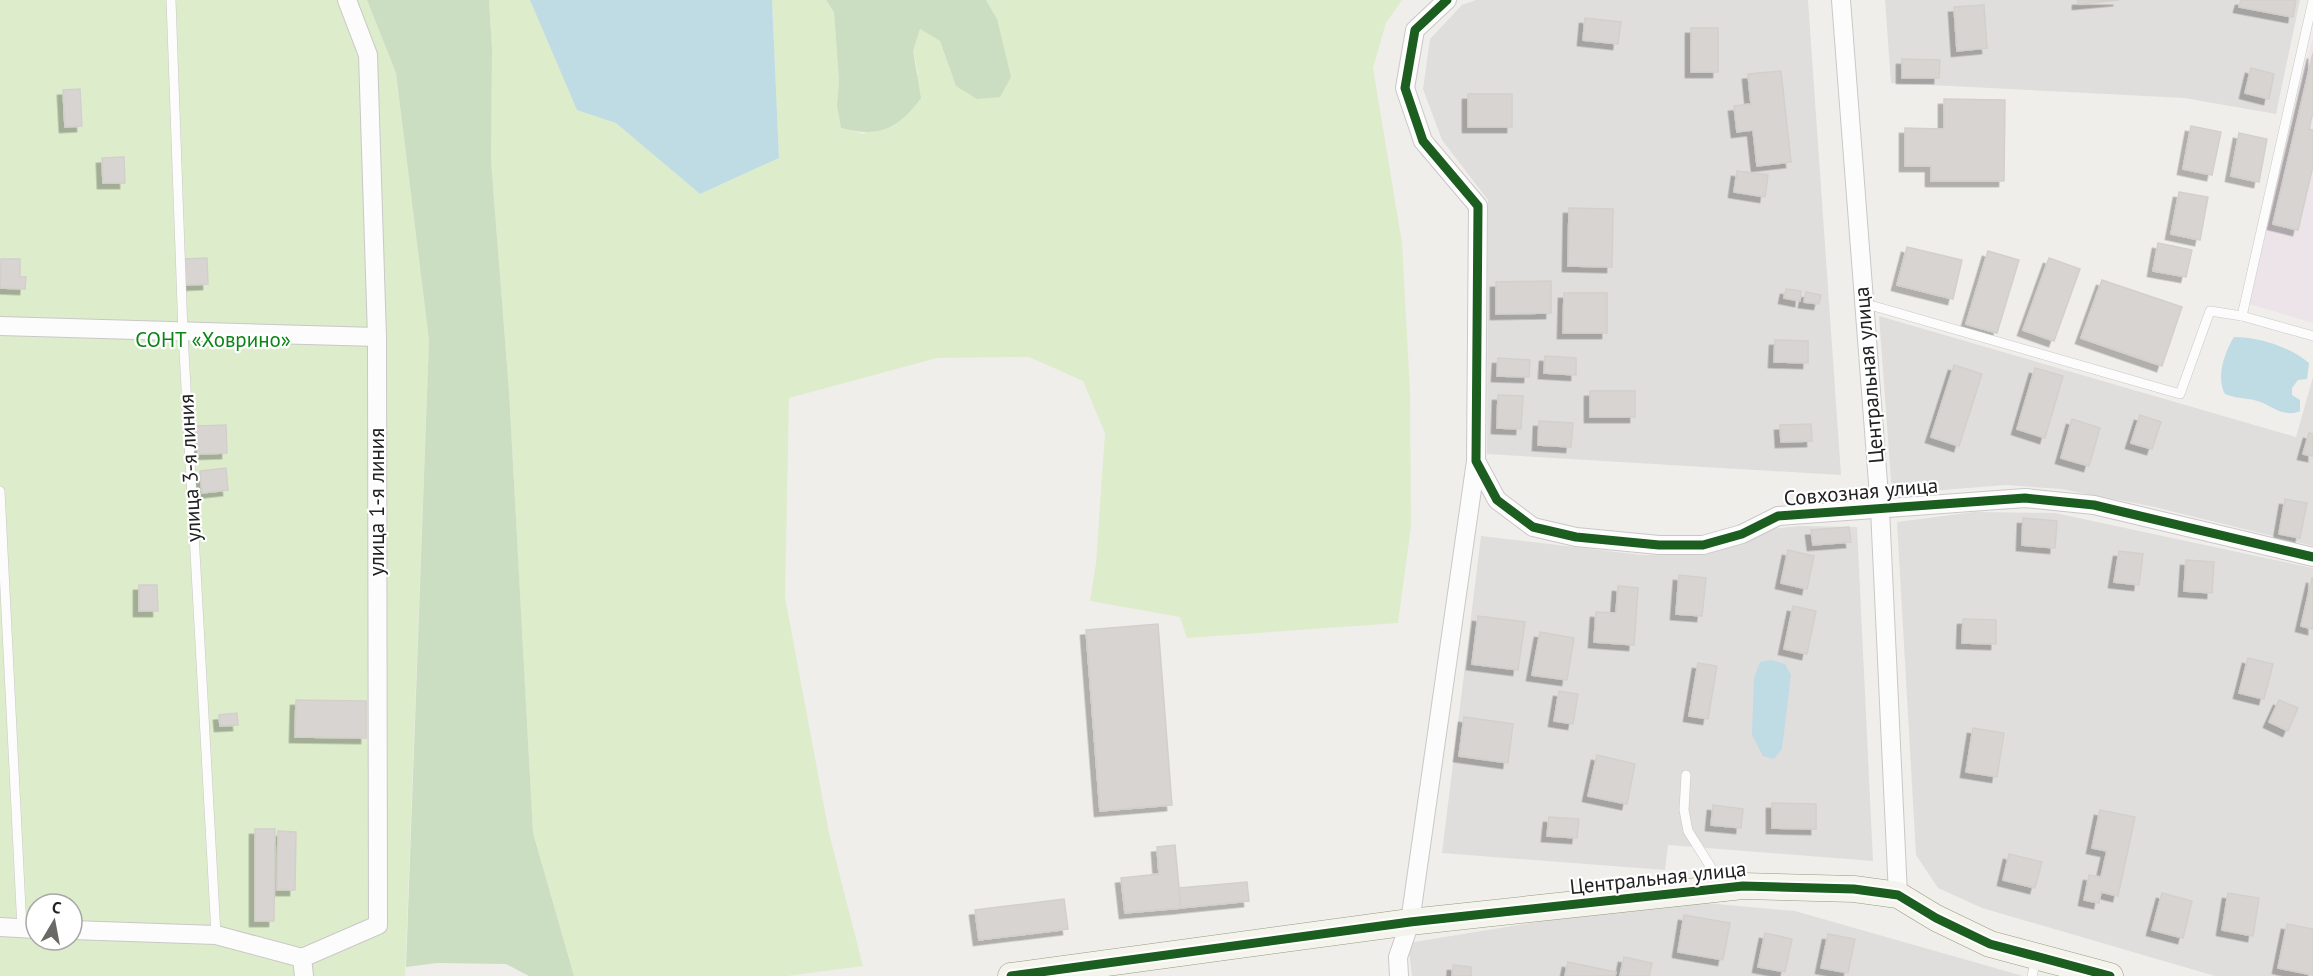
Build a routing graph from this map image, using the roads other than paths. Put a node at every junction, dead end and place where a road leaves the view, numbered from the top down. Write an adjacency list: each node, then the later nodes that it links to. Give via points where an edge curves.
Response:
1 (171, 0): 9 (lane, улица 3-я линия)
2 (347, 0): 11 (street, улица 1-я линия, via 368,55)
3 (1447, 0): 12 (street, Совхозная улица, via 1415,30 1405,88 1423,141 1478,206)
4 (1841, 0): 6 (street, Центральная улица)
5 (2313, 0): 7 (lane)
6 (1863, 303): 7 (lane, via 2180,394 2210,311); 14 (street, Центральная улица)
7 (2242, 316): 10 (lane)
8 (0, 326): 9 (street)
9 (183, 333): 11 (street); 24 (lane, улица 3-я линия)
10 (2313, 336)
11 (377, 337): 25 (street, улица 1-я линия, via 378,925)
12 (1476, 461): 14 (street, Совхозная улица, via 1497,500 1533,527 1576,537 1703,545 1742,534 1778,516); 20 (street)
13 (0, 490): 18 (lane)
14 (1880, 509): 15 (street, Совхозная улица, via 2025,498 2094,505); 19 (street, Центральная улица)
15 (2313, 557)
16 (1686, 775): 17 (lane, via 1684,810 1688,831)
17 (1724, 888): 19 (street, Центральная улица, via 1854,890); 20 (street, Центральная улица)
18 (27, 892)
19 (1898, 895): 26 (street, Центральная улица)
20 (1410, 922): 28 (street, Центральная улица); 29 (street, via 1398,957)
21 (0, 927): 22 (street)
22 (24, 929)
23 (84, 930): 24 (street)
24 (216, 935): 25 (street)
25 (302, 958): 27 (street)
26 (2034, 966): 30 (street, Центральная улица)
27 (304, 976)
28 (1011, 976)
29 (1399, 976)
30 (2110, 976)

